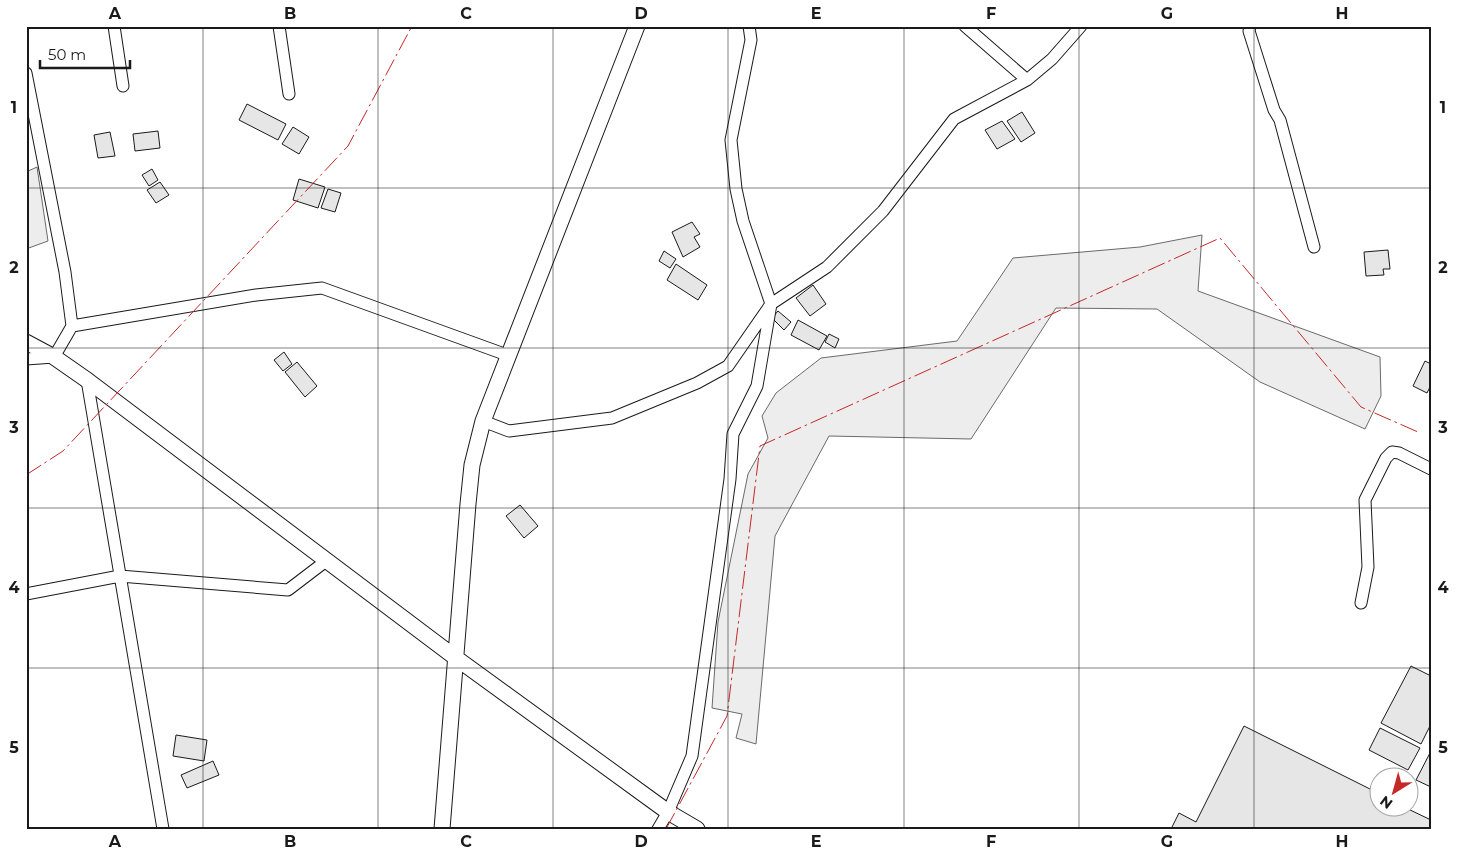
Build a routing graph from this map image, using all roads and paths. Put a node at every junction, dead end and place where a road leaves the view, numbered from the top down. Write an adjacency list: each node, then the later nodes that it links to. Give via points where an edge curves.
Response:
1 (114, 26): 10 (street)
2 (279, 26): 11 (street)
3 (637, 26): 16 (street)
4 (749, 26): 13 (street, via 751,40 731,140 743,221)
5 (965, 26): 9 (street)
6 (1081, 26): 9 (street, via 1052,59)
7 (1250, 26): 12 (street, via 1274,110 1280,120)
8 (26, 73): 14 (street, via 65,272)
9 (1027, 80): 13 (street, via 954,119 876,218 827,267)
10 (122, 86)
11 (289, 94)
12 (1314, 247)
13 (771, 304): 20 (street, via 728,366 697,383 612,418 509,431); 27 (street, via 757,386 733,434 730,480 692,756)
14 (72, 326): 16 (street, via 256,295 322,288); 17 (street)
15 (26, 342): 17 (street)
16 (507, 355): 20 (street)
17 (54, 357): 18 (street); 19 (street)
18 (26, 360)
19 (87, 380): 22 (street); 23 (street)
20 (483, 421): 26 (street, via 472,465)
21 (1431, 469): 25 (street, via 1399,453 1392,452 1386,458 1365,500 1368,567)
22 (326, 561): 23 (street, via 288,590); 26 (street)
23 (120, 576): 24 (street); 28 (street)
24 (26, 594)
25 (1361, 603)
26 (456, 658): 27 (street); 29 (street)
27 (668, 812): 30 (street); 31 (street)
28 (163, 829)
29 (442, 829)
30 (658, 829)
31 (696, 829)

